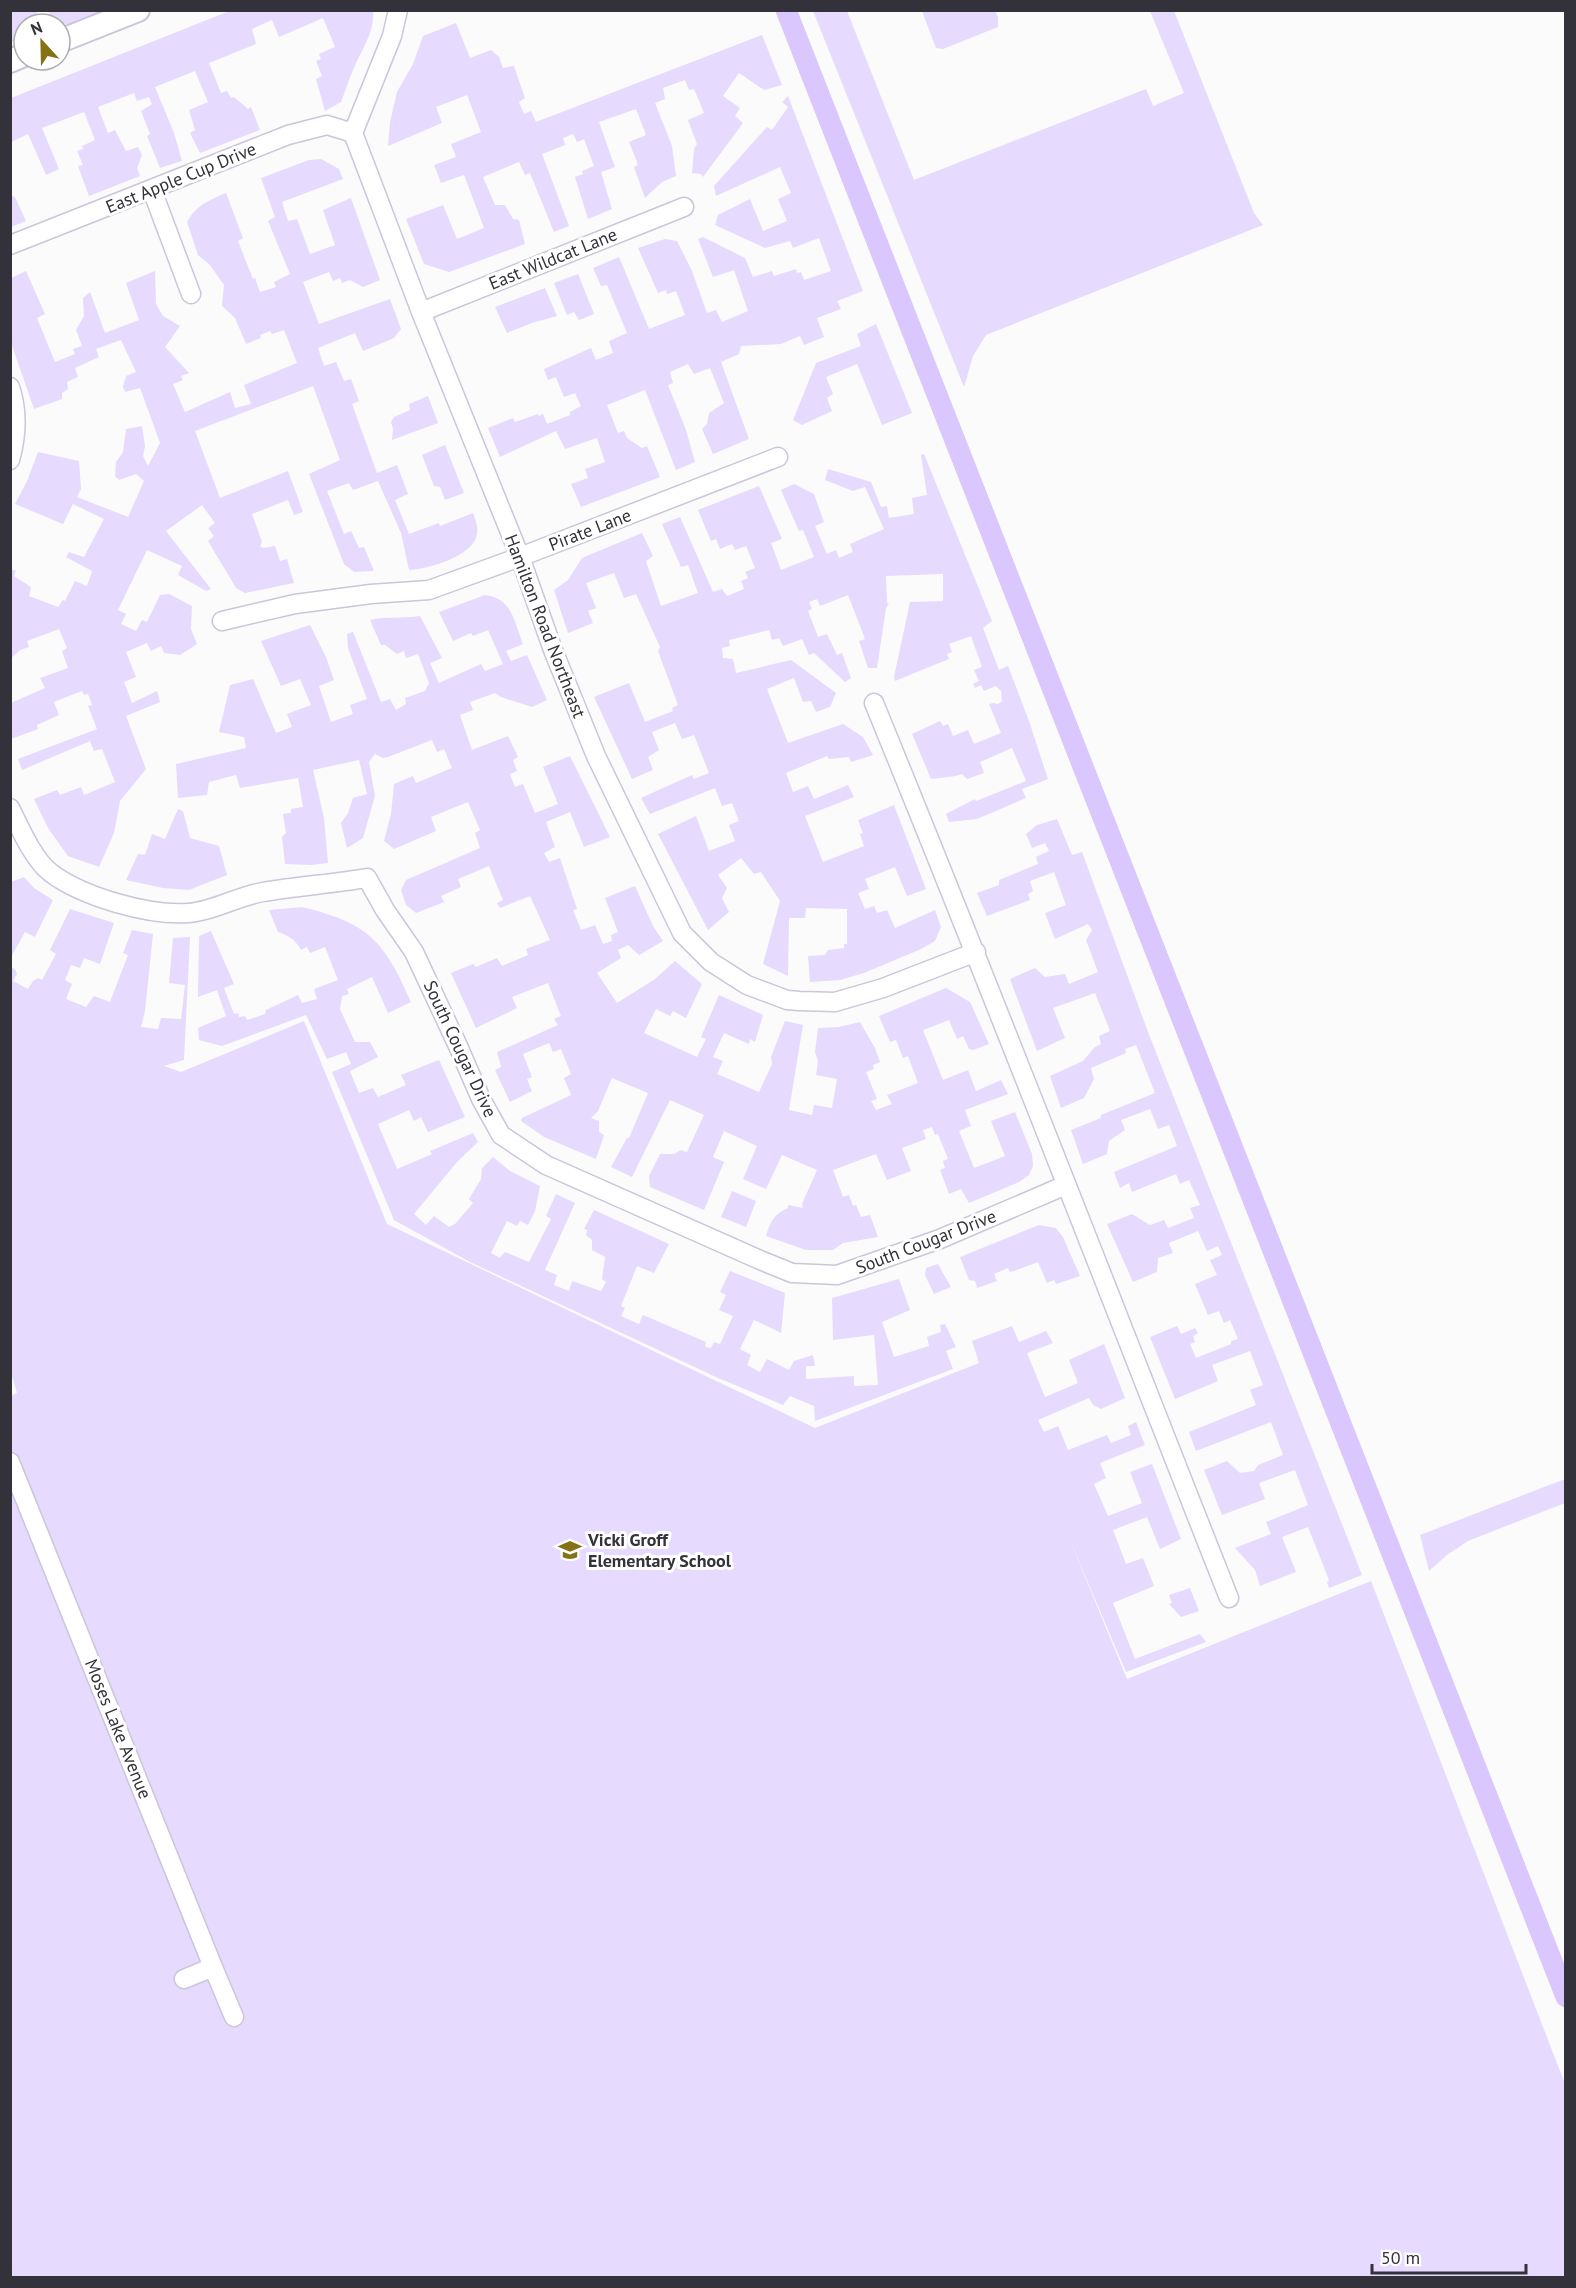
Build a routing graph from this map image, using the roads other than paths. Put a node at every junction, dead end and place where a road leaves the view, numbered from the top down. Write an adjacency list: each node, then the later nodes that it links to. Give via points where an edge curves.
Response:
1 (138, 10): 3 (street)
2 (398, 10): 4 (street, via 392,36)
3 (72, 36)
4 (352, 133): 5 (street, East Apple Cup Drive, via 327,125 288,135); 9 (street, Hamilton Road Northeast)
5 (152, 190): 7 (street, East Apple Cup Drive); 8 (street)
6 (684, 207): 9 (street, East Wildcat Lane)
7 (10, 245)
8 (191, 294)
9 (421, 312): 13 (street, Hamilton Road Northeast)
10 (10, 387): 12 (street, via 15,402 16,439)
11 (778, 457): 13 (street, Pirate Lane)
12 (10, 460)
13 (520, 557): 14 (street, Pirate Lane, via 429,590 295,604); 17 (street, Hamilton Road Northeast, via 600,766 682,933 711,962 747,985 787,1000 835,1002)
14 (222, 621)
15 (874, 703): 17 (street)
16 (10, 808): 18 (street, South Cougar Drive, via 25,840 50,872 104,898 152,912 190,913 261,892 367,878 414,952 501,1135 546,1165 792,1273 848,1272 946,1237)
17 (976, 952): 18 (street)
18 (1065, 1185): 20 (street)
19 (10, 1462): 21 (street, Moses Lake Avenue)
20 (1229, 1598)
21 (213, 1967): 22 (street); 23 (street, Moses Lake Avenue)
22 (184, 1979)
23 (234, 2017)

